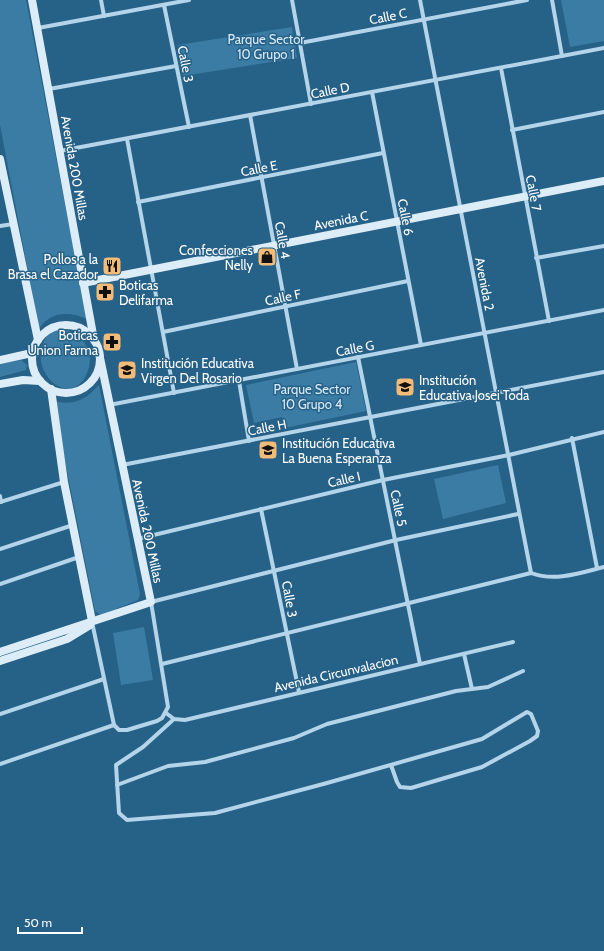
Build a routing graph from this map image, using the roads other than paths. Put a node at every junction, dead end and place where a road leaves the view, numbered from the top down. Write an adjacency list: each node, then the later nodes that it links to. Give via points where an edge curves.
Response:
1 (32, 0): 11 (street, Avenida 200 Millas)
2 (101, 0): 9 (street)
3 (189, 0): 8 (street)
4 (292, 0): 12 (street)
5 (420, 0): 10 (street, Avenida 2)
6 (527, 0): 10 (street, Calle C)
7 (552, 0): 14 (street)
8 (164, 5): 9 (street); 15 (street, Calle 3)
9 (104, 16): 11 (street)
10 (424, 19): 12 (street, Calle C); 17 (street, Avenida 2)
11 (38, 28): 18 (street, Avenida 200 Millas)
12 (300, 43): 20 (street)
13 (604, 48): 14 (street, Calle D)
14 (562, 56): 16 (street, Calle D)
15 (176, 66): 18 (street); 23 (street, Calle 3)
16 (501, 68): 17 (street, Calle D); 24 (street, Calle 7)
17 (435, 80): 19 (street, Calle D); 33 (street, Avenida 2)
18 (49, 89): 26 (street, Avenida 200 Millas)
19 (372, 92): 20 (street, Calle D); 27 (street, Calle 6)
20 (311, 104): 22 (street, Calle D)
21 (604, 112): 24 (street)
22 (250, 115): 23 (street, Calle D); 29 (street, Calle 4)
23 (188, 127): 25 (street, Calle D)
24 (512, 130): 31 (street, Calle 7)
25 (127, 139): 26 (street, Calle D); 32 (street)
26 (60, 151): 42 (street, Avenida 200 Millas)
27 (383, 153): 29 (street, Calle E); 34 (street, Calle 6)
28 (0, 159): 35 (street)
29 (261, 178): 32 (street, Calle E); 37 (street, Calle 4)
30 (604, 181): 31 (street, Avenida C)
31 (525, 197): 33 (street, Avenida C); 39 (street, Calle 7)
32 (138, 202): 40 (street)
33 (461, 209): 34 (street, Avenida C); 47 (street, Avenida 2)
34 (397, 222): 37 (street, Avenida C); 41 (street, Calle 6)
35 (13, 224): 36 (street); 48 (street)
36 (0, 226)
37 (274, 246): 40 (street, Avenida C); 43 (street, Calle 4)
38 (604, 246): 39 (street)
39 (536, 258): 45 (street, Calle 7)
40 (151, 270): 42 (street, Avenida C); 46 (street)
41 (408, 281): 43 (street, Calle F); 50 (street, Calle 6)
42 (84, 283): 49 (street, Avenida 200 Millas)
43 (285, 307): 46 (street, Calle F); 55 (street, Calle 4)
44 (604, 310): 45 (street, Calle G)
45 (549, 321): 47 (street, Calle G)
46 (163, 332): 61 (street)
47 (485, 333): 50 (street, Calle G); 62 (street, Avenida 2)
48 (38, 340): 49 (street, via 48,330 62,325 83,330); 51 (street)
49 (94, 340): 52 (street)
50 (421, 345): 53 (street, Calle G)
51 (32, 353): 54 (street); 57 (street, via 33,368)
52 (99, 353): 60 (street, via 98,368 86,386 65,393); 63 (street, Avenida 200 Millas)
53 (358, 357): 55 (street, Calle G); 64 (street, Calle 5)
54 (0, 360)
55 (297, 369): 58 (street, Calle G)
56 (604, 372): 62 (street, Calle H)
57 (40, 381): 59 (street, via 23,380); 60 (street)
58 (239, 381): 61 (street, Calle G); 67 (street)
59 (0, 384)
60 (51, 390): 71 (street)
61 (174, 393): 63 (street, Calle G)
62 (496, 393): 64 (street, Calle H); 68 (street, Avenida 2)
63 (109, 405): 69 (street, Avenida 200 Millas)
64 (369, 417): 67 (street, Calle H); 70 (street, Calle 5)
65 (604, 432): 66 (street, Calle I)
66 (572, 438): 68 (street, Calle I); 82 (street)
67 (249, 441): 69 (street, Calle H)
68 (508, 455): 70 (street, Calle I); 75 (street, Avenida 2)
69 (122, 466): 77 (street, Avenida 200 Millas)
70 (384, 480): 74 (street, Calle I); 78 (street, Calle 5)
71 (64, 482): 73 (street); 76 (street)
72 (0, 496): 73 (street)
73 (1, 502)
74 (261, 509): 77 (street, Calle I); 83 (street, Calle 3)
75 (518, 514): 78 (street); 84 (street, Avenida 2)
76 (73, 525): 79 (street); 80 (street)
77 (137, 539): 86 (street, Avenida 200 Millas)
78 (396, 540): 83 (street); 87 (street, Calle 5)
79 (0, 549)
80 (79, 556): 85 (street); 88 (street)
81 (604, 566): 82 (street)
82 (597, 568): 84 (street, via 554,577 541,577)
83 (274, 570): 86 (street); 89 (street, Calle 3)
84 (531, 573): 87 (street)
85 (0, 584)
86 (151, 602): 88 (street); 94 (street, Avenida 200 Millas)
87 (408, 602): 89 (street); 95 (street, Calle 5)
88 (92, 621): 91 (street); 93 (street, via 90,626 76,635); 97 (street)
89 (286, 633): 94 (street); 99 (street, Calle 3)
90 (513, 642): 92 (street, Avenida Circunvalacion)
91 (0, 652)
92 (464, 654): 95 (street, Avenida Circunvalacion); 98 (street)
93 (0, 661)
94 (162, 664): 100 (street, Avenida 200 Millas, via 168,707)
95 (420, 664): 99 (street, Avenida Circunvalacion)
96 (523, 672): 98 (street, via 488,687)
97 (104, 679): 101 (street); 103 (street)
98 (472, 689): 106 (street, via 327,724 294,738 205,762 168,766)
99 (299, 692): 102 (street, Avenida Circunvalacion, via 185,720)
100 (166, 713): 102 (street); 103 (street, via 157,721 127,730 119,730)
101 (0, 714)
102 (174, 719): 106 (street, via 143,748 116,765)
103 (114, 725): 104 (street)
104 (0, 764)
105 (391, 765): 105 (street, via 482,740 527,712 531,714 538,731 537,736 530,741 482,767 411,788 400,787); 106 (street, via 215,812 132,821 119,813)
106 (117, 785)

